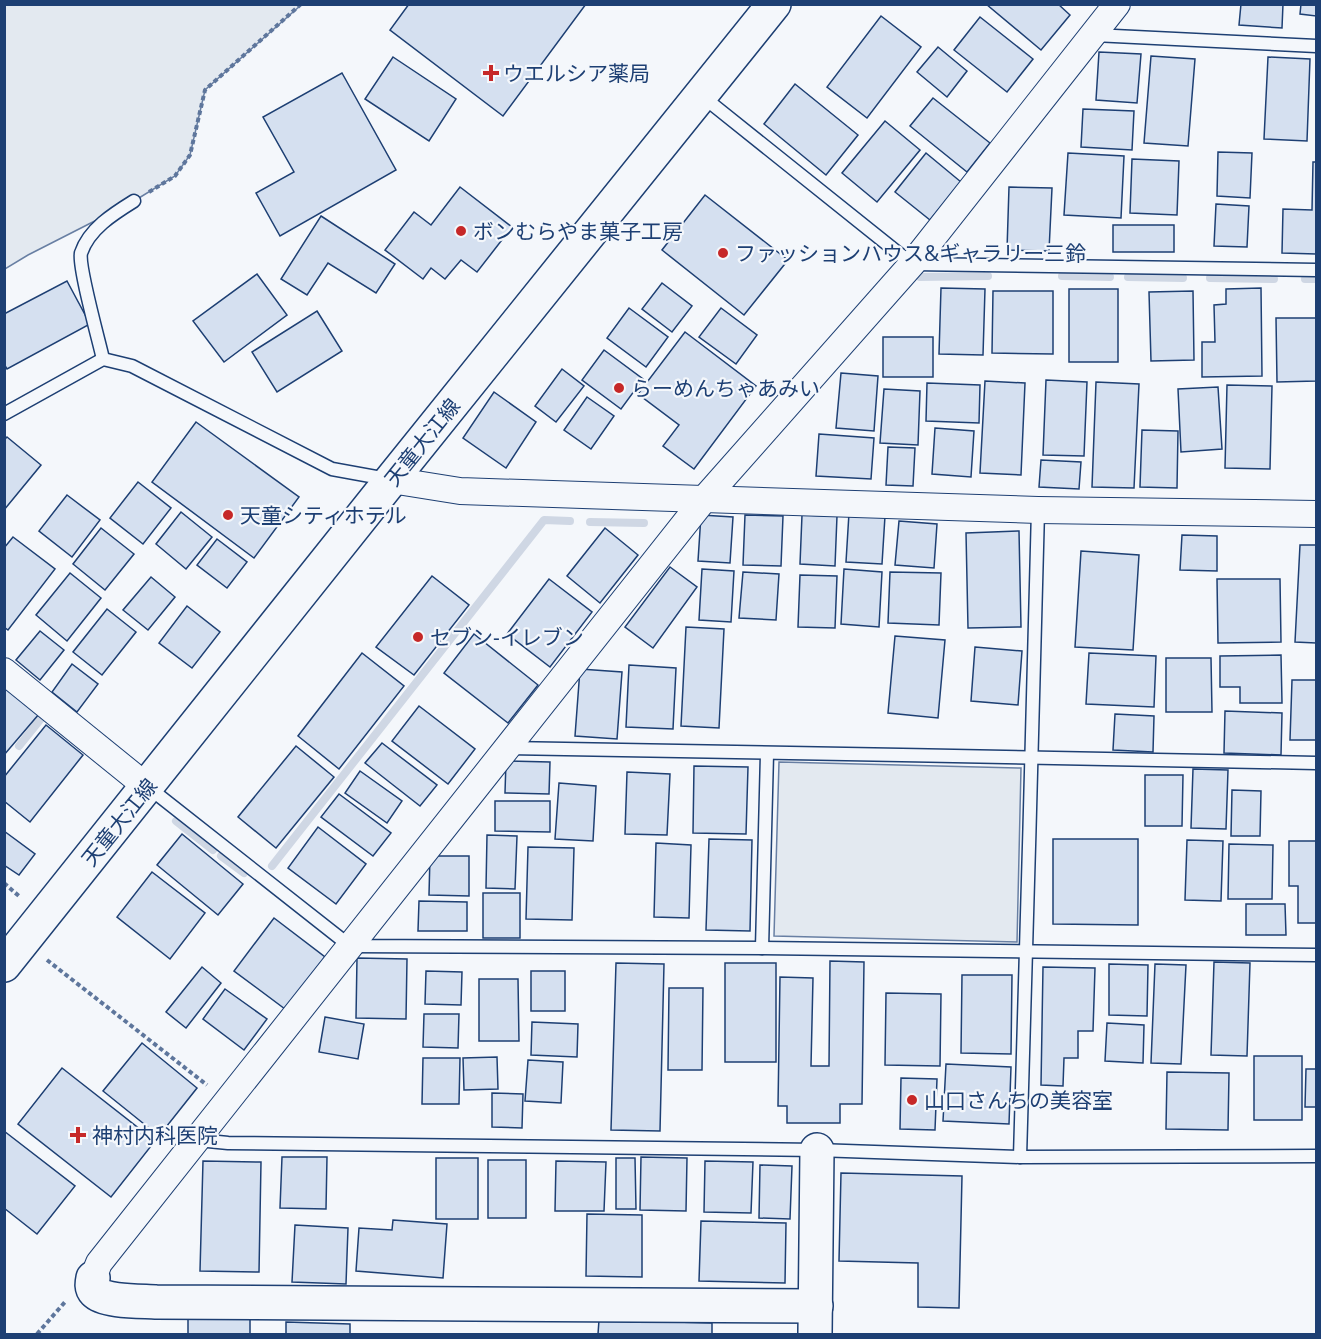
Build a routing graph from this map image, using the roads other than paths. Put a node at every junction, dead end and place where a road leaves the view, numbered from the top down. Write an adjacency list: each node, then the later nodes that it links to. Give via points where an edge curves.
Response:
1 (774, 4): 5 (main road, 天童大江線)
2 (1117, 4): 3 (street)
3 (1094, 35): 4 (lane); 7 (street)
4 (1317, 46)
5 (702, 96): 7 (lane); 11 (main road, 天童大江線)
6 (134, 201): 9 (lane, via 101,224 80,255)
7 (912, 264): 8 (lane); 12 (street)
8 (1317, 270)
9 (103, 359): 10 (lane); 11 (lane, via 132,366 332,469)
10 (4, 414)
11 (391, 480): 12 (street, via 460,491); 20 (main road, 天童大江線)
12 (705, 498): 13 (street); 16 (street)
13 (1038, 510): 14 (street); 18 (lane)
14 (1317, 514)
15 (4, 671): 20 (street)
16 (507, 748): 17 (lane); 21 (street)
17 (767, 754): 18 (lane); 22 (lane)
18 (1030, 756): 19 (lane); 23 (lane)
19 (1317, 763)
20 (147, 787): 21 (lane); 24 (main road, 天童大江線)
21 (350, 946): 22 (lane); 26 (street)
22 (762, 948): 23 (lane)
23 (1027, 951): 25 (lane); 29 (lane)
24 (14, 953)
25 (1317, 955)
26 (198, 1140): 27 (lane); 30 (street, via 99,1263)
27 (817, 1150): 29 (lane); 31 (main road)
28 (1317, 1156): 29 (lane)
29 (1020, 1157)
30 (93, 1278): 31 (main road, via 94,1292 102,1296 156,1302)
31 (815, 1320)

